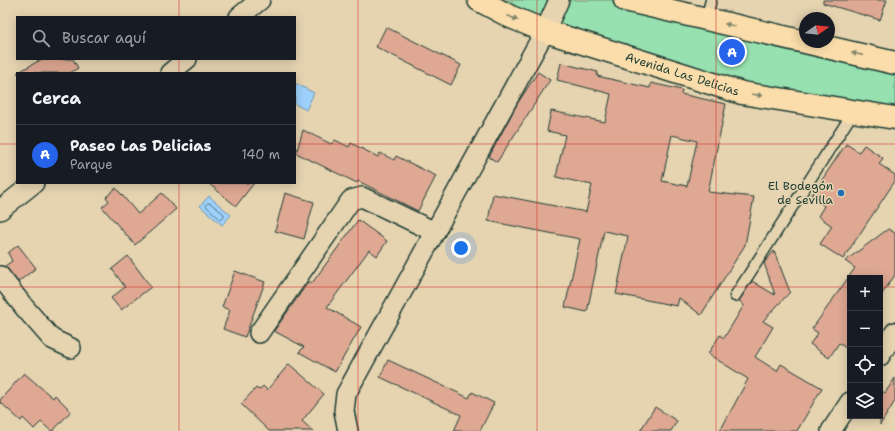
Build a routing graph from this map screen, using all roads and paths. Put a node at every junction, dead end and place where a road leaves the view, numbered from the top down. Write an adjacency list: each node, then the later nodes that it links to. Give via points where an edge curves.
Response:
1 (260, 0): 6 (street)
2 (479, 0): 7 (main road, Avenida Las Delicias, one-way to 7)
3 (559, 0): 7 (street)
4 (625, 0): 5 (main road)
5 (708, 9): 9 (main road, one-way to 5)
6 (240, 16)
7 (545, 31): 11 (main road, Avenida Las Delicias, one-way to 11, via 742,93); 15 (street)
8 (186, 60): 10 (street)
9 (895, 62)
10 (171, 72)
11 (854, 111): 12 (main road, Avenida Las Delicias); 17 (lane)
12 (895, 118)
13 (33, 184): 14 (street)
14 (0, 210)
15 (435, 232): 19 (street, via 362,197 351,200); 23 (street, via 346,394 344,411)
16 (0, 276): 20 (street, via 52,339)
17 (735, 296)
18 (895, 332): 21 (street)
19 (259, 333)
20 (71, 348)
21 (883, 351)
22 (847, 407): 24 (street)
23 (348, 431)
24 (831, 431)

